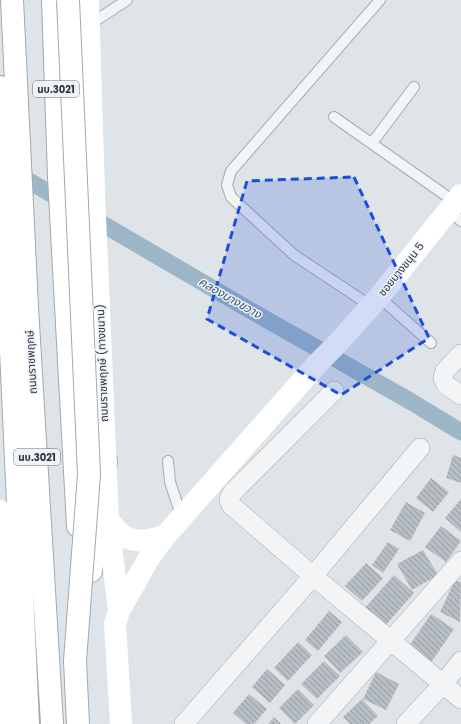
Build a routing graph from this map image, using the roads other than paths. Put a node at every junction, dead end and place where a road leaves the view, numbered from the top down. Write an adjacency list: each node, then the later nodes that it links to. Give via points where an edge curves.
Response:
1 (12, 0): 35 (main road, ถนนราชพฤกษ์ / นบ.3021)
2 (53, 0): 28 (main road, นบ.3021, via 59,177)
3 (68, 0): 36 (main road, bridge, via 89,474 75,660)
4 (88, 0): 7 (main road, ถนนราชพฤกษ์ (ทางขนาน) / นบ.3021)
5 (127, 0): 7 (lane)
6 (380, 0): 13 (lane, via 232,170 227,185 231,197 294,255)
7 (89, 25): 19 (main road, ถนนราชพฤกษ์ (ทางขนาน) / นบ.3021)
8 (0, 87): 34 (main road)
9 (414, 87): 11 (lane)
10 (334, 117): 11 (lane)
11 (372, 143): 12 (lane)
12 (456, 207): 13 (main road, ซอยบางขนุน 5)
13 (375, 301): 14 (lane); 22 (main road, ซอยบางขนุน 5)
14 (432, 344)
15 (461, 354): 17 (street, via 445,371 443,378 446,385)
16 (334, 391): 26 (street, via 232,493 229,499 231,505)
17 (461, 395)
18 (420, 448): 26 (street)
19 (106, 461): 23 (main road, ถนนราชพฤกษ์ (ทางขนาน) / นบ.3021); 28 (main road)
20 (168, 461): 22 (lane, via 170,482)
21 (0, 511): 33 (main road)
22 (182, 518): 24 (main road, ซอยบางขนุน 5)
23 (108, 520): 24 (main road, via 123,536 132,539 154,540); 27 (main road, ถนนราชพฤกษ์ (ทางขนาน) / นบ.3021)
24 (166, 535): 27 (main road, ซอยบางขนุน 5, via 150,556)
25 (461, 561): 29 (street)
26 (313, 576): 29 (street); 39 (street)
27 (119, 611): 38 (main road, ถนนราชพฤกษ์ (ทางขนาน), via 115,624)
28 (83, 626): 37 (main road, นบ.3021)
29 (391, 641): 31 (street); 40 (street)
30 (461, 661): 31 (street)
31 (443, 684): 32 (street); 41 (street)
32 (461, 699)
33 (7, 716)
34 (28, 724)
35 (52, 724)
36 (78, 724)
37 (88, 724)
38 (121, 724)
39 (184, 724)
40 (317, 724)
41 (406, 724)

